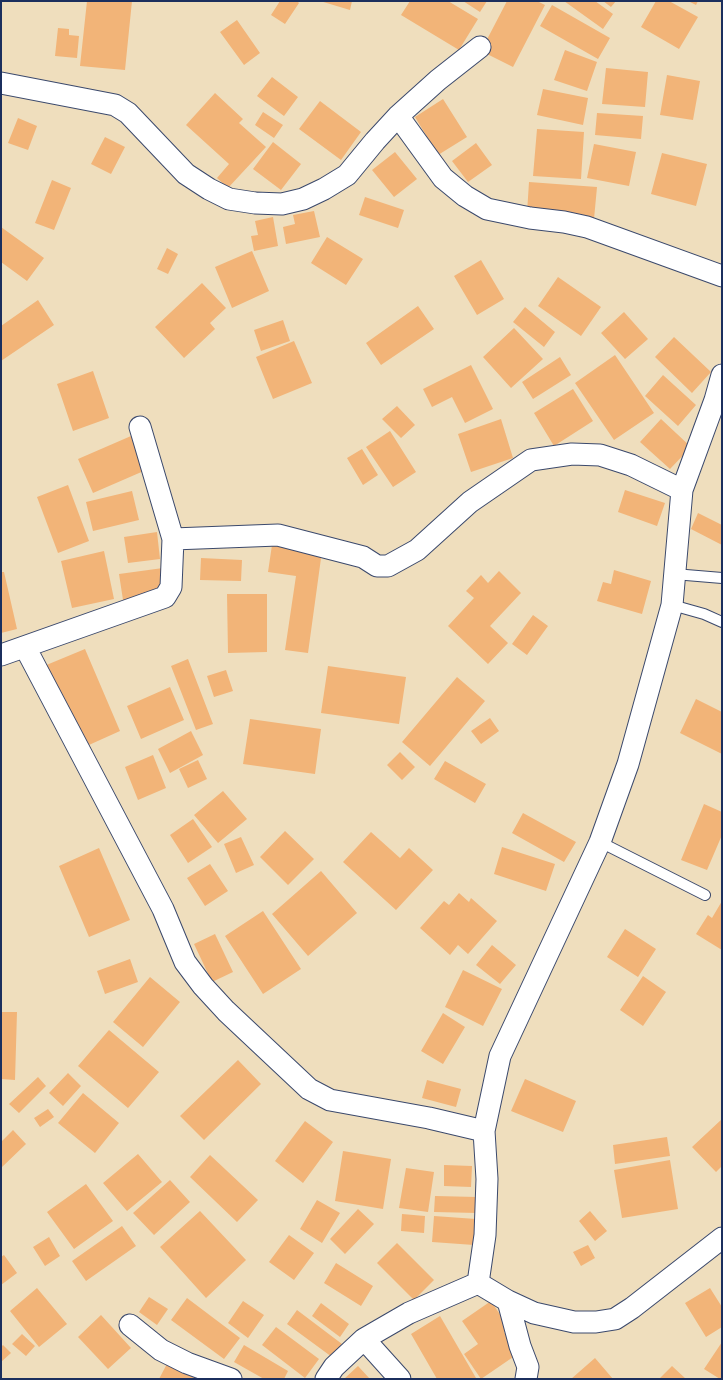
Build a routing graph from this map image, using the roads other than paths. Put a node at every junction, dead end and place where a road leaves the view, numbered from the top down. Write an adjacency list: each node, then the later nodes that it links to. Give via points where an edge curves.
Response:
1 (480, 46): 3 (street)
2 (1, 83): 3 (street, via 114,106 128,113 186,174 229,199 255,203 282,204 304,199 324,189 347,175)
3 (398, 116): 4 (street, via 443,178 465,196 487,209 587,227)
4 (722, 276)
5 (722, 375): 7 (street)
6 (140, 427): 8 (street)
7 (682, 490): 8 (street, via 631,465 600,455 572,454 531,460 470,502 417,550 388,566 377,566 363,557 278,535); 9 (street)
8 (173, 539): 13 (street, via 171,588 165,597)
9 (674, 574): 10 (lane); 11 (street)
10 (722, 578)
11 (672, 605): 12 (lane); 15 (street, via 628,764)
12 (722, 622)
13 (26, 647): 14 (street); 17 (street, via 163,908 185,962 226,1011 309,1089 330,1100)
14 (1, 655)
15 (600, 842): 16 (lane); 17 (street, via 500,1056)
16 (705, 895)
17 (484, 1131): 19 (street, via 487,1179 485,1235)
18 (722, 1238): 20 (street, via 615,1319 574,1322 534,1313)
19 (478, 1283): 20 (street); 22 (street, via 409,1313)
20 (508, 1302): 26 (street, via 528,1367)
21 (130, 1325): 23 (street, via 161,1350 187,1363)
22 (364, 1339): 24 (street, via 334,1367); 25 (street)
23 (231, 1379)
24 (326, 1379)
25 (400, 1379)
26 (526, 1379)

